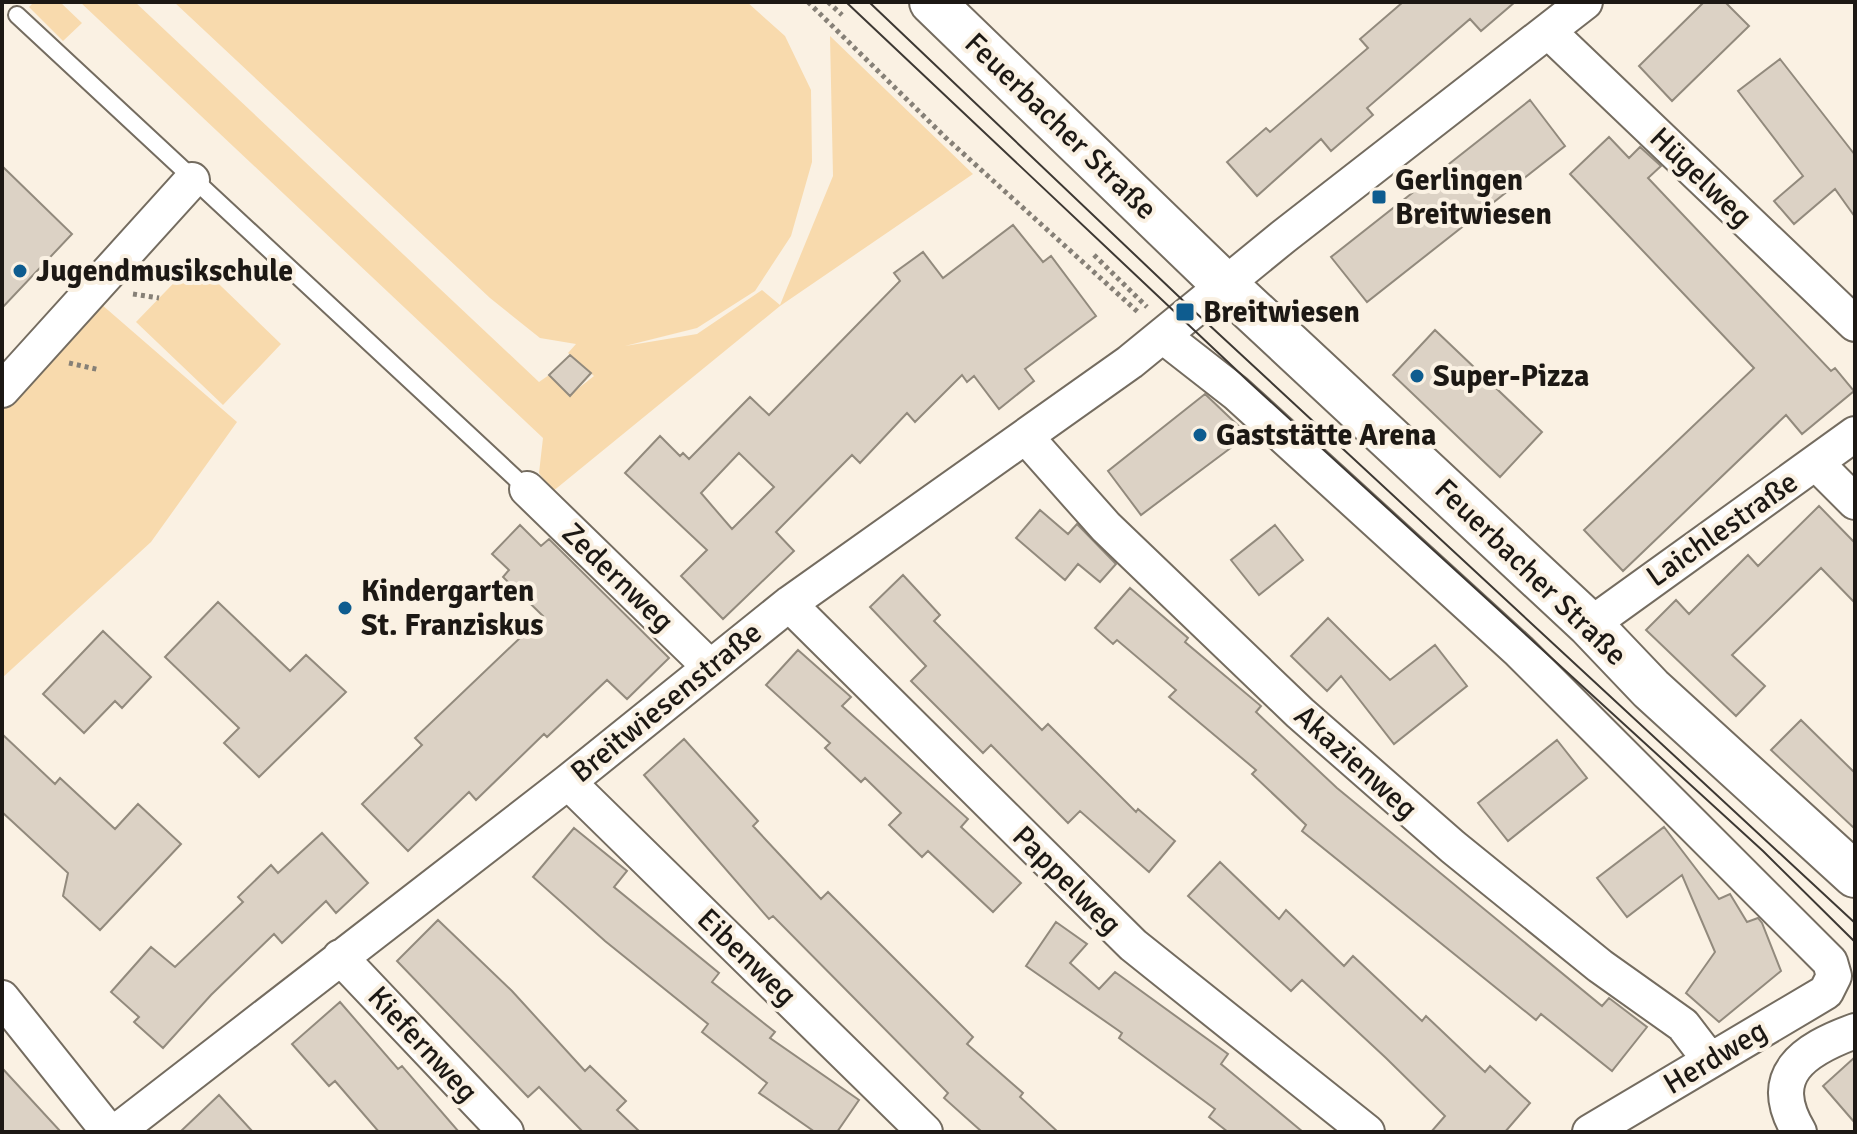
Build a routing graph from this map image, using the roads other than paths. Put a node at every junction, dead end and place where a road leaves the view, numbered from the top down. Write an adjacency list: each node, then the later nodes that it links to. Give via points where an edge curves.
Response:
1 (932, 2): 6 (main road, Feuerbacher Straße)
2 (1585, 2): 4 (street, Breitwiesenstraße)
3 (17, 15): 5 (lane)
4 (1548, 31): 6 (street, Breitwiesenstraße); 7 (street, Hügelweg)
5 (192, 180): 9 (street); 13 (lane)
6 (1225, 285): 8 (street, Breitwiesenstraße); 16 (main road, Feuerbacher Straße)
7 (1855, 324)
8 (1163, 336): 11 (street, Breitwiesenstraße); 23 (street, Herdweg, via 1236,393 1519,651 1830,962 1830,984)
9 (2, 390)
10 (1855, 434): 12 (street, Laichlestraße)
11 (1026, 437): 15 (street, Breitwiesenstraße); 23 (street, Akazienweg, via 1106,527 1300,713 1453,847 1600,966 1683,1025)
12 (1816, 463): 14 (street); 16 (street, Laichlestraße)
13 (527, 489): 17 (street, Zedernweg)
14 (1855, 502)
15 (789, 604): 17 (street, Breitwiesenstraße); 28 (street, Pappelweg, via 1133,945)
16 (1590, 625): 19 (main road, Feuerbacher Straße, via 1651,689)
17 (709, 666): 18 (street, Breitwiesenstraße)
18 (568, 782): 20 (street, Breitwiesenstraße); 27 (street, Eibenweg)
19 (1855, 875)
20 (340, 957): 25 (street, Breitwiesenstraße); 26 (street, Kiefernweg)
21 (2, 998): 24 (street)
22 (1855, 1031): 30 (street, via 1797,1063 1785,1083 1784,1105)
23 (1709, 1059): 29 (street, Herdweg)
24 (109, 1132)
25 (116, 1132)
26 (506, 1132)
27 (925, 1132)
28 (1367, 1132)
29 (1590, 1132)
30 (1799, 1132)

